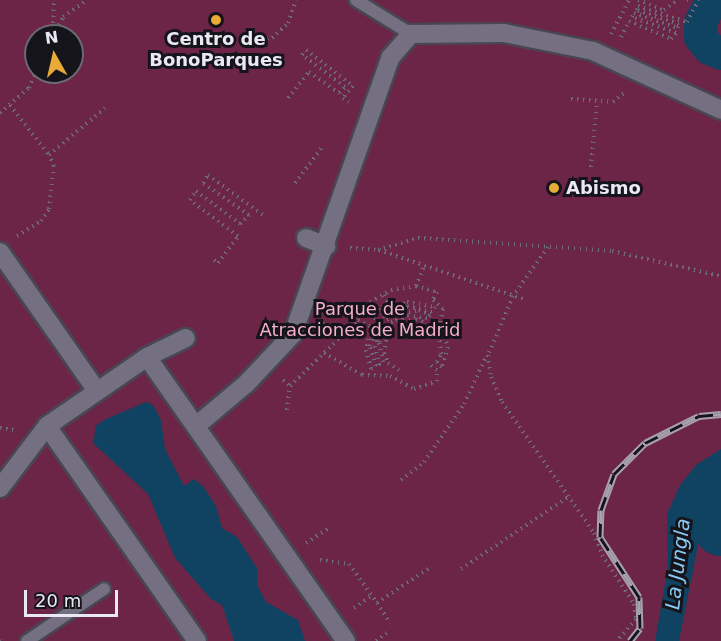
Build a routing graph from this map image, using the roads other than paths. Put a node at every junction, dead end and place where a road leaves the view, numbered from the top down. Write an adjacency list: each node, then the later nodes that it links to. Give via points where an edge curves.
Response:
1 (356, 0): 2 (lane)
2 (411, 34): 3 (street, via 504,33 604,57); 5 (street, via 390,58)
3 (721, 110)
4 (306, 238): 5 (street)
5 (326, 246): 11 (street, via 293,334)
6 (4, 247): 9 (street)
7 (186, 338): 8 (street)
8 (147, 357): 9 (street); 11 (street)
9 (98, 391): 10 (street)
10 (47, 426): 12 (street); 15 (street)
11 (196, 426): 16 (street)
12 (0, 488)
13 (104, 589): 14 (lane)
14 (27, 641)
15 (197, 641)
16 (346, 641)

